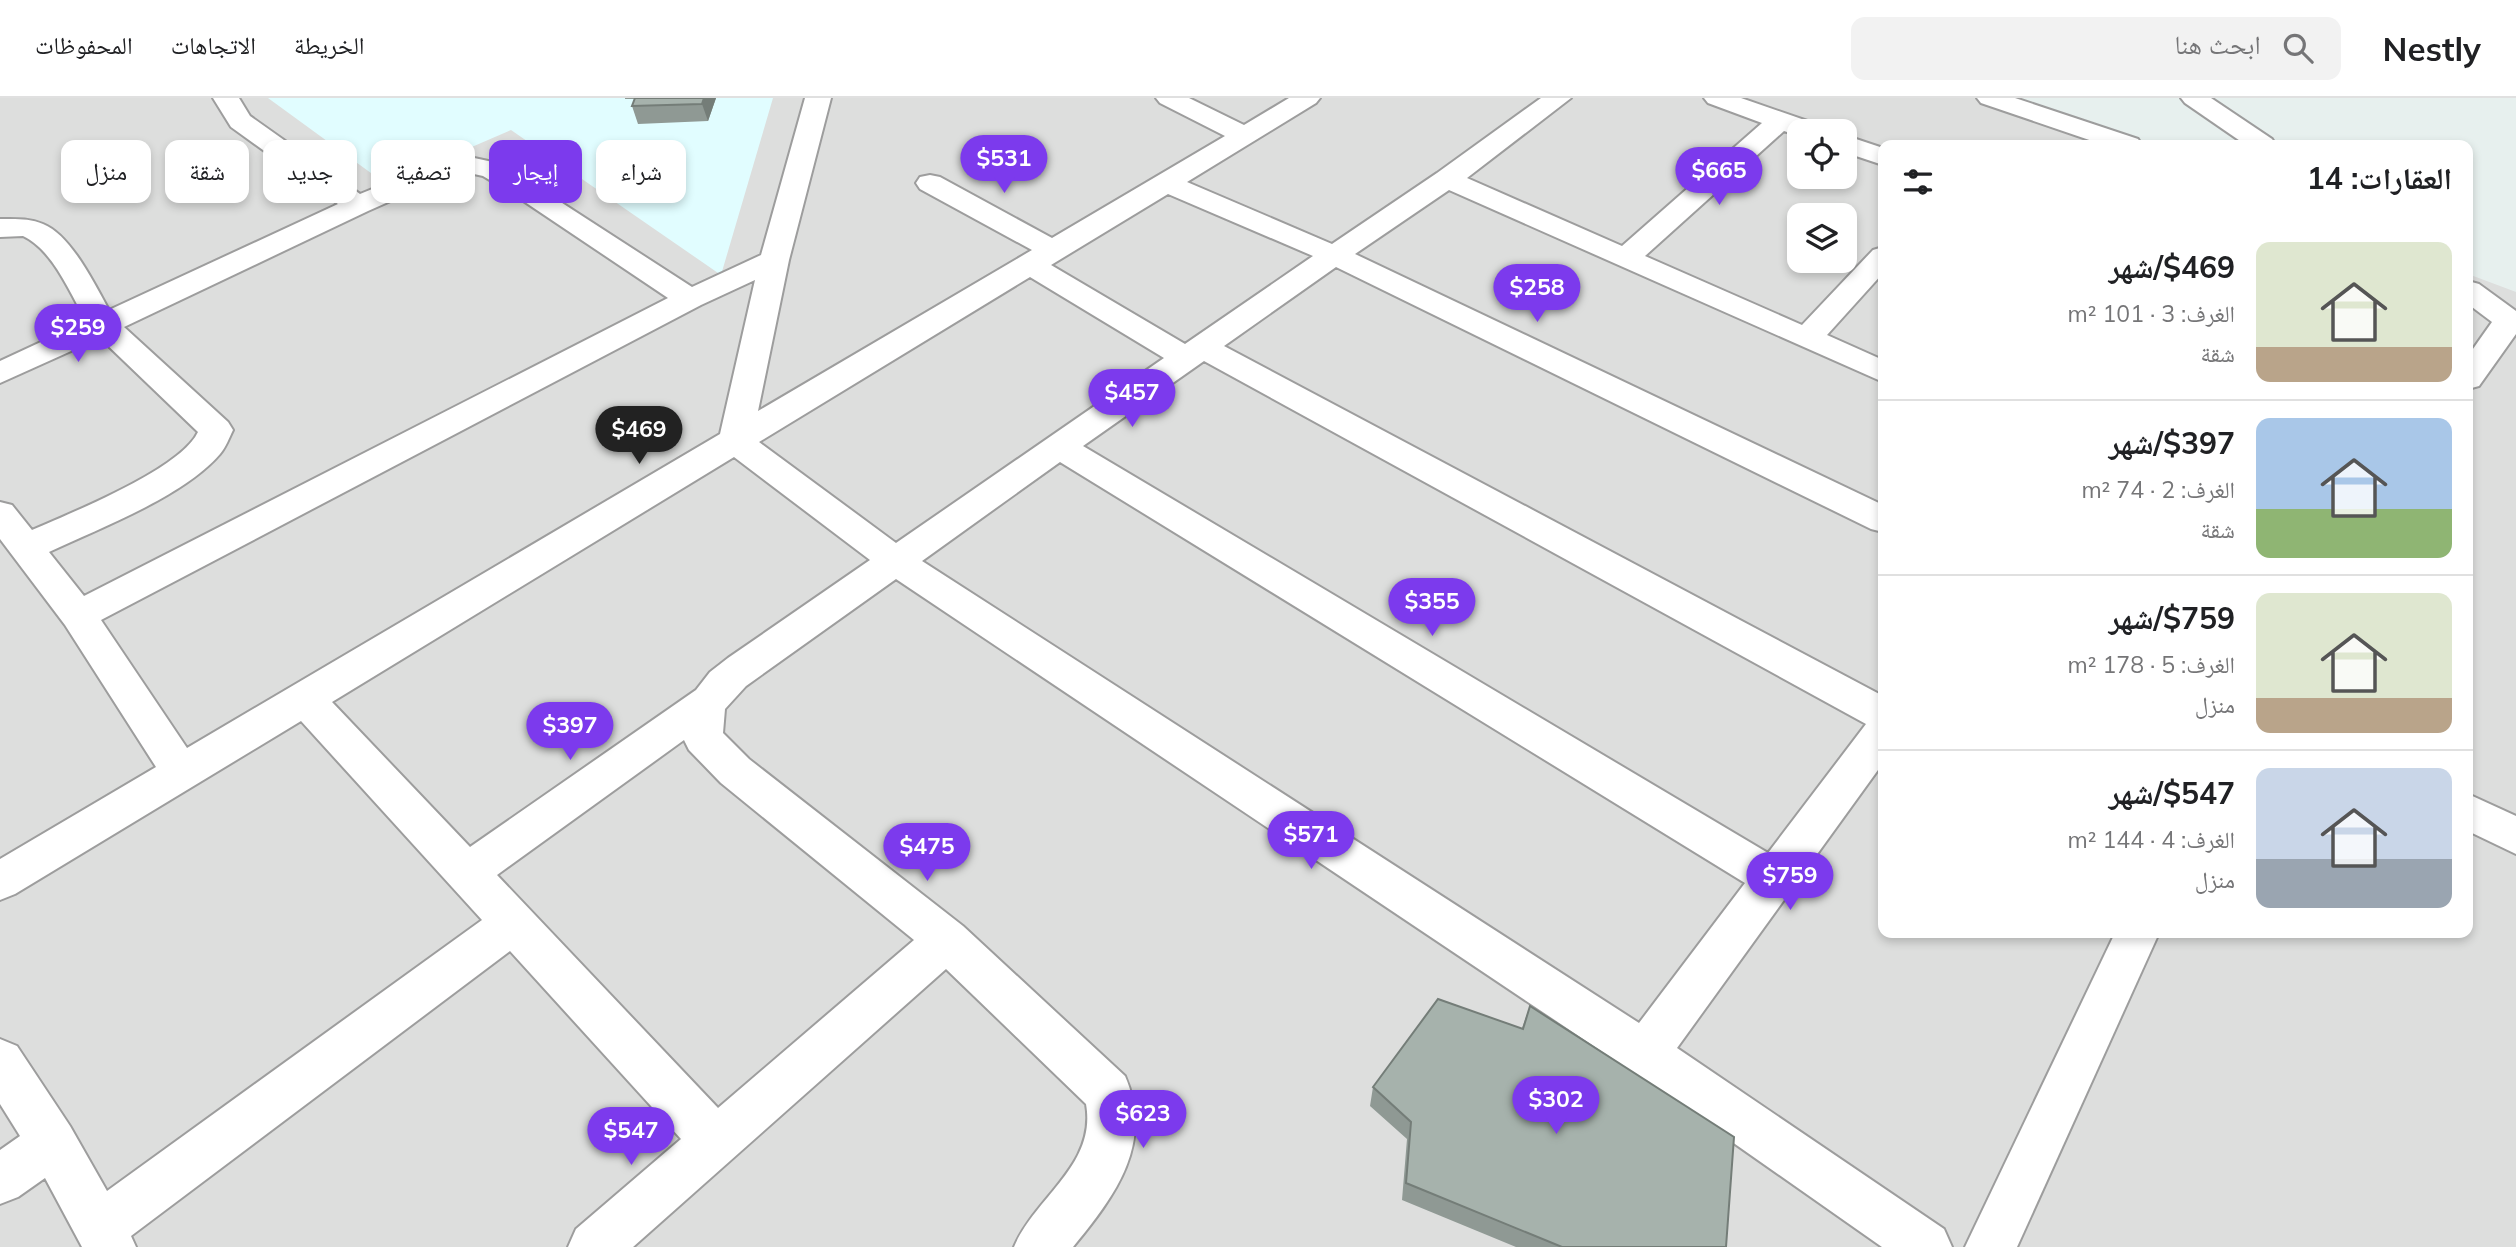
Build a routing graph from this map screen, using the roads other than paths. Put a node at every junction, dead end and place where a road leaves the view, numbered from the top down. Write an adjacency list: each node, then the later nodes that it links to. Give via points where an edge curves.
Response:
1 (226, 98): 19 (street, via 240,121)
2 (818, 98): 24 (street)
3 (1169, 98): 11 (street)
4 (1307, 98): 11 (street)
5 (1558, 98): 16 (street)
6 (1717, 98): 9 (street)
7 (1990, 98): 12 (street)
8 (2194, 98): 13 (street)
9 (1780, 121): 10 (street); 23 (street)
10 (1787, 123)
11 (1244, 135): 18 (street)
12 (2114, 140)
13 (2256, 140)
14 (1857, 148): 15 (street)
15 (1878, 155)
16 (1447, 179): 21 (street); 23 (street)
17 (930, 183): 22 (street)
18 (1166, 183): 21 (street); 22 (street)
19 (358, 205): 27 (street, via 441,169 465,164 492,170); 29 (street)
20 (0, 228): 29 (street, via 26,227 50,243)
21 (1334, 255): 31 (street); 38 (street)
22 (1042, 257): 31 (street); 35 (street)
23 (1626, 257): 30 (street)
24 (774, 260): 27 (street); 35 (street)
25 (1878, 261): 30 (street)
26 (2473, 294): 28 (street)
27 (690, 299): 41 (street)
28 (2512, 322): 34 (street)
29 (102, 323): 33 (street); 39 (street, via 212,426 216,437 198,458 162,483)
30 (1807, 338): 32 (street)
31 (1194, 352): 36 (street); 44 (street)
32 (1878, 370)
33 (0, 373)
34 (2473, 373)
35 (735, 440): 40 (street); 42 (street)
36 (1060, 447): 40 (street); 50 (street)
37 (0, 514): 39 (street)
38 (1878, 518)
39 (26, 548): 41 (street)
40 (897, 562): 43 (street, via 779,642 726,682); 55 (street)
41 (78, 615): 46 (street)
42 (306, 700): 46 (street); 49 (street)
43 (709, 701): 49 (street); 54 (street, via 703,739 735,771)
44 (1878, 712)
45 (1878, 739): 50 (street)
46 (181, 772): 51 (street)
47 (2473, 814): 48 (street)
48 (2516, 836)
49 (467, 873): 52 (street)
50 (1774, 879): 55 (street)
51 (0, 881)
52 (514, 922): 57 (street); 60 (street)
53 (2135, 938): 64 (street)
54 (947, 940): 57 (street); 62 (street, via 1108,1092 1113,1121 1105,1155 1083,1196)
55 (1646, 1053): 63 (street)
56 (0, 1062): 58 (street)
57 (716, 1141): 61 (street)
58 (53, 1143): 59 (street); 60 (street)
59 (0, 1179)
60 (105, 1237)
61 (594, 1247)
62 (1040, 1247)
63 (1926, 1247)
64 (1991, 1247)

